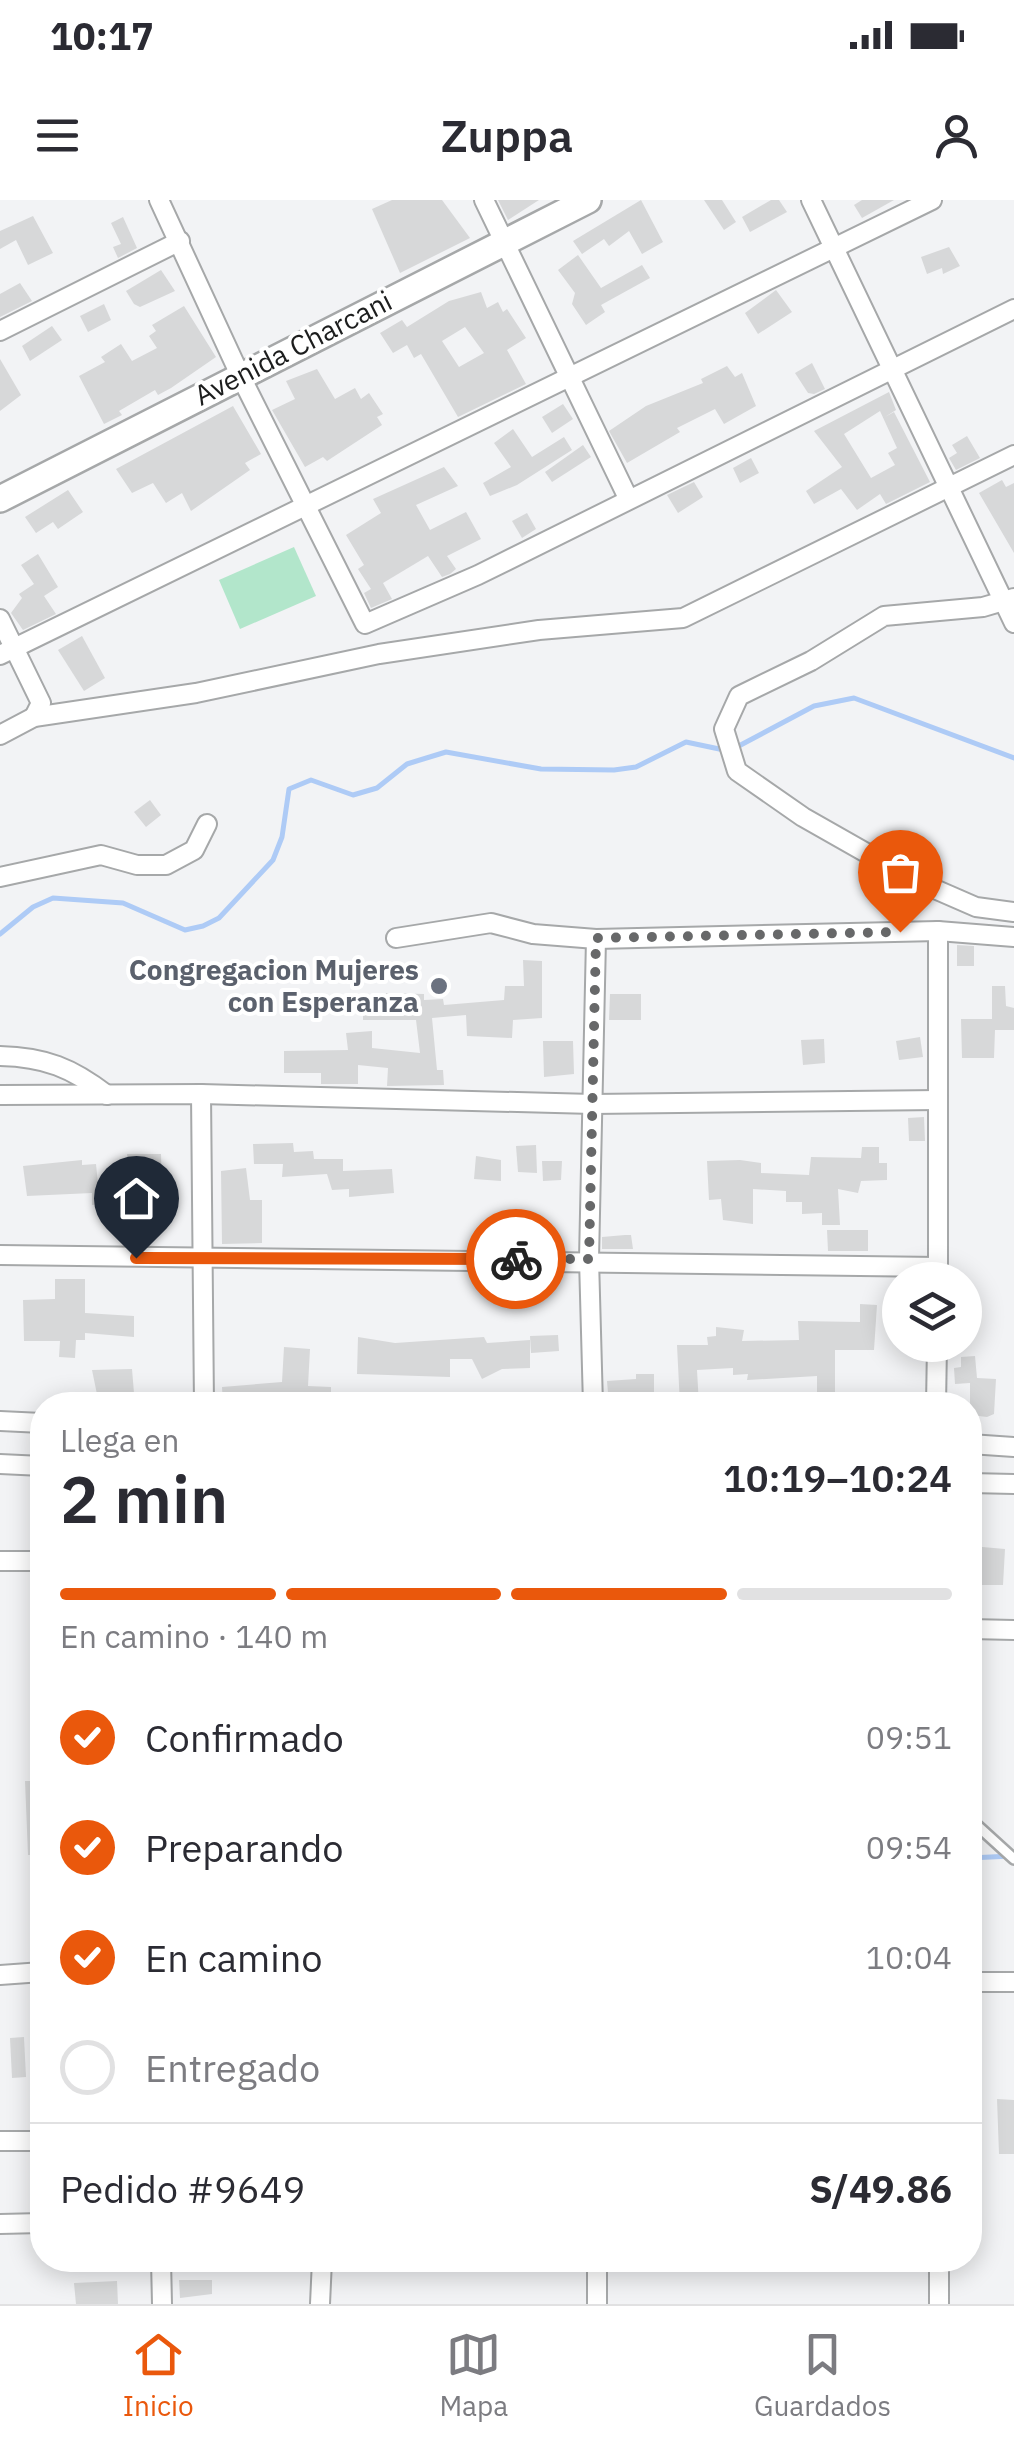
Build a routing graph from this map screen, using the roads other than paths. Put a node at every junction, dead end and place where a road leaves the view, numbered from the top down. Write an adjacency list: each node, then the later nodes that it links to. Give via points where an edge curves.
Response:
1 (159, 200): 7 (street)
2 (484, 200): 6 (street)
3 (588, 200): 6 (main road, Avenida Charcani)
4 (811, 200): 8 (street)
5 (932, 200): 8 (street)
6 (503, 240): 12 (main road, Avenida Charcani); 13 (street)
7 (180, 241): 10 (street); 12 (street)
8 (834, 247): 11 (street); 13 (street)
9 (1014, 309): 11 (street)
10 (0, 331)
11 (892, 368): 15 (street); 16 (street)
12 (240, 375): 17 (main road, Avenida Charcani); 18 (street)
13 (570, 376): 16 (street); 18 (street)
14 (1014, 455): 15 (street)
15 (949, 485): 19 (street); 23 (street, via 683,618 539,630 379,654 196,694)
16 (628, 498): 18 (street, via 365,624)
17 (0, 499)
18 (304, 506): 22 (street)
19 (1009, 600): 21 (street); 27 (street, via 884,616 738,696 724,728 737,771 803,818 914,880 976,907)
20 (0, 619): 22 (street)
21 (1014, 624)
22 (7, 651): 23 (street, via 41,703)
23 (34, 716): 24 (street)
24 (0, 735)
25 (207, 824): 26 (street, via 194,850 166,865 101,855)
26 (0, 876)
27 (1014, 912)
28 (938, 932): 30 (street); 31 (street); 36 (street)
29 (396, 938): 30 (street, via 491,923 532,934)
30 (596, 938): 37 (street)
31 (1014, 938)
32 (0, 1056): 34 (street, via 70,1067)
33 (201, 1094): 34 (street); 37 (street); 40 (street)
34 (107, 1095): 35 (street)
35 (0, 1096)
36 (938, 1100): 37 (street); 41 (street)
37 (593, 1104): 39 (street)
38 (0, 1255): 40 (street)
39 (589, 1259): 40 (street); 42 (street); 45 (street)
40 (203, 1260): 44 (street)
41 (938, 1262)
42 (882, 1272)
43 (937, 1362): 46 (street)
44 (204, 1392)
45 (592, 1392)
46 (936, 1392)
47 (0, 1422): 48 (street)
48 (30, 1423)
49 (982, 1445): 50 (street)
50 (1014, 1447)
51 (0, 1464): 52 (street)
52 (30, 1465)
53 (982, 1483): 54 (street)
54 (1014, 1484)
55 (0, 1561): 56 (street)
56 (30, 1561)
57 (982, 1629): 58 (street)
58 (1014, 1630)
59 (982, 1830): 60 (lane)
60 (1014, 1859)
61 (30, 1973): 62 (street)
62 (0, 1976)
63 (982, 1982): 64 (street)
64 (1014, 1982)
65 (0, 2141): 66 (street)
66 (30, 2141)
67 (30, 2223): 68 (street)
68 (0, 2224)
69 (161, 2272): 73 (street)
70 (321, 2272): 74 (street)
71 (597, 2272): 75 (street)
72 (939, 2272): 76 (street)
73 (162, 2304)
74 (320, 2304)
75 (596, 2304)
76 (939, 2304)

